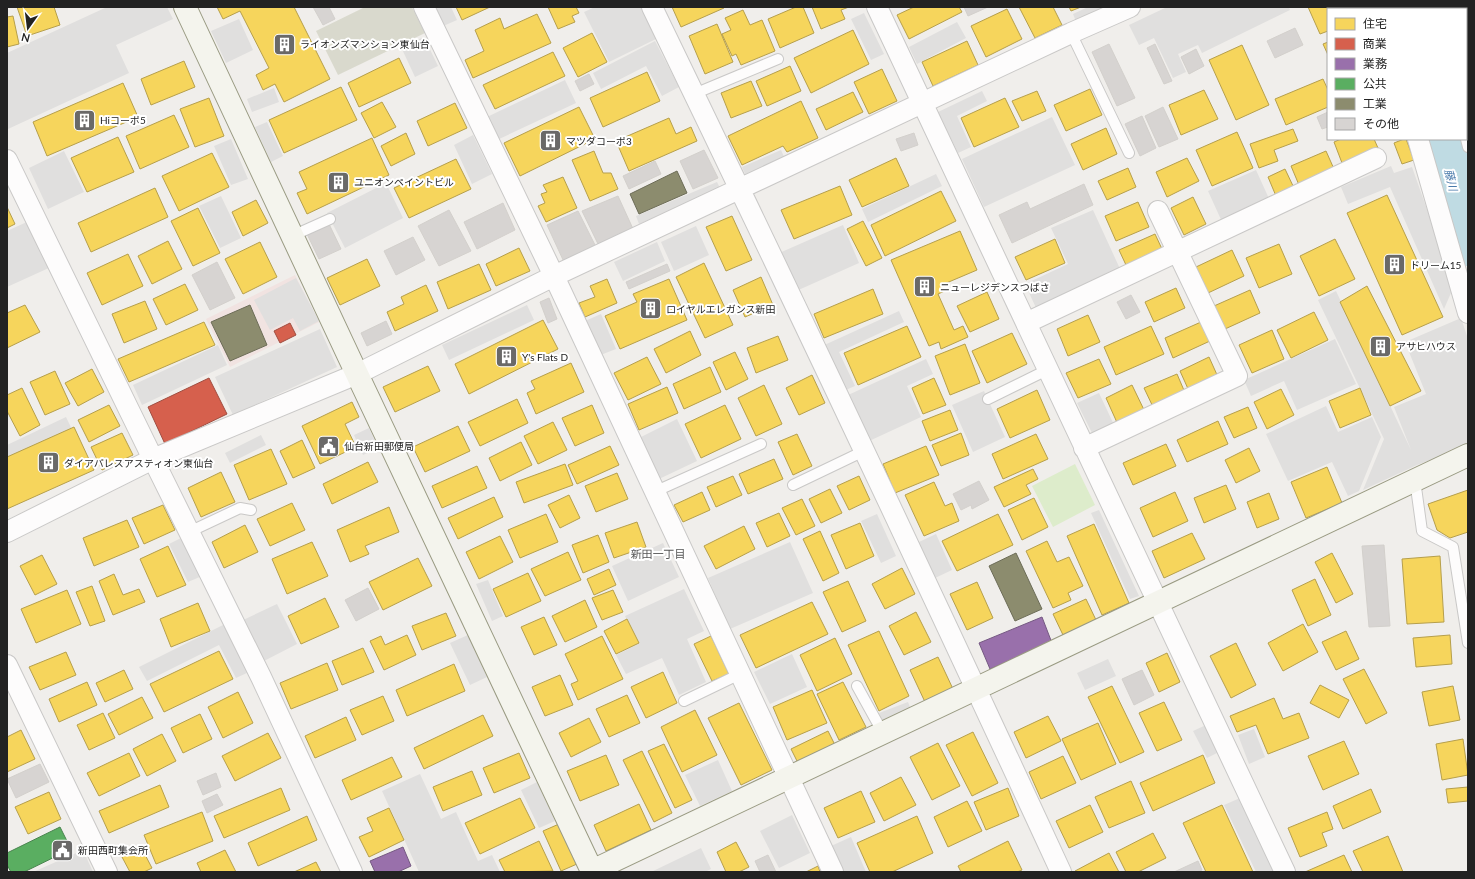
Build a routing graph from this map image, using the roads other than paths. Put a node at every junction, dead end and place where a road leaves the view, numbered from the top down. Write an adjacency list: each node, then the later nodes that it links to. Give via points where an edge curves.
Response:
1 (186, 7): 17 (street)
2 (424, 7): 19 (street)
3 (652, 7): 8 (street)
4 (876, 7): 9 (street)
5 (1130, 7): 6 (street)
6 (1071, 33): 9 (street); 11 (lane)
7 (778, 59): 8 (lane)
8 (694, 94): 14 (street)
9 (922, 103): 14 (street); 21 (street)
10 (1418, 140): 20 (street)
11 (1129, 153)
12 (1376, 158): 18 (street)
13 (7, 160): 29 (street)
14 (740, 188): 19 (street); 27 (street)
15 (1158, 211): 18 (street)
16 (330, 219): 17 (lane)
17 (292, 236): 23 (street)
18 (1178, 252): 21 (street); 26 (street, via 1237,376)
19 (554, 276): 23 (street); 32 (street)
20 (1468, 313)
21 (1026, 323): 22 (street)
22 (1047, 370): 24 (lane); 26 (street)
23 (357, 374): 29 (street); 47 (street)
24 (988, 399)
25 (761, 444): 32 (lane)
26 (1084, 448): 36 (street)
27 (864, 451): 31 (lane); 41 (street)
28 (1468, 455): 30 (street)
29 (153, 459): 34 (street); 35 (street)
30 (1415, 480): 36 (street); 37 (lane, via 1422,531 1453,547)
31 (793, 485)
32 (654, 492): 39 (street)
33 (251, 510): 35 (lane, via 240,508)
34 (7, 532)
35 (189, 532): 46 (street, via 262,677)
36 (1157, 602): 41 (street); 50 (street)
37 (1468, 643)
38 (7, 665): 45 (street)
39 (740, 674): 42 (lane); 44 (street)
40 (858, 686): 43 (lane)
41 (976, 688): 43 (street); 49 (street)
42 (684, 701)
43 (882, 733): 44 (street)
44 (788, 777): 47 (street); 48 (street)
45 (107, 872)
46 (352, 872)
47 (591, 872)
48 (833, 872)
49 (1061, 872)
50 (1285, 872)

